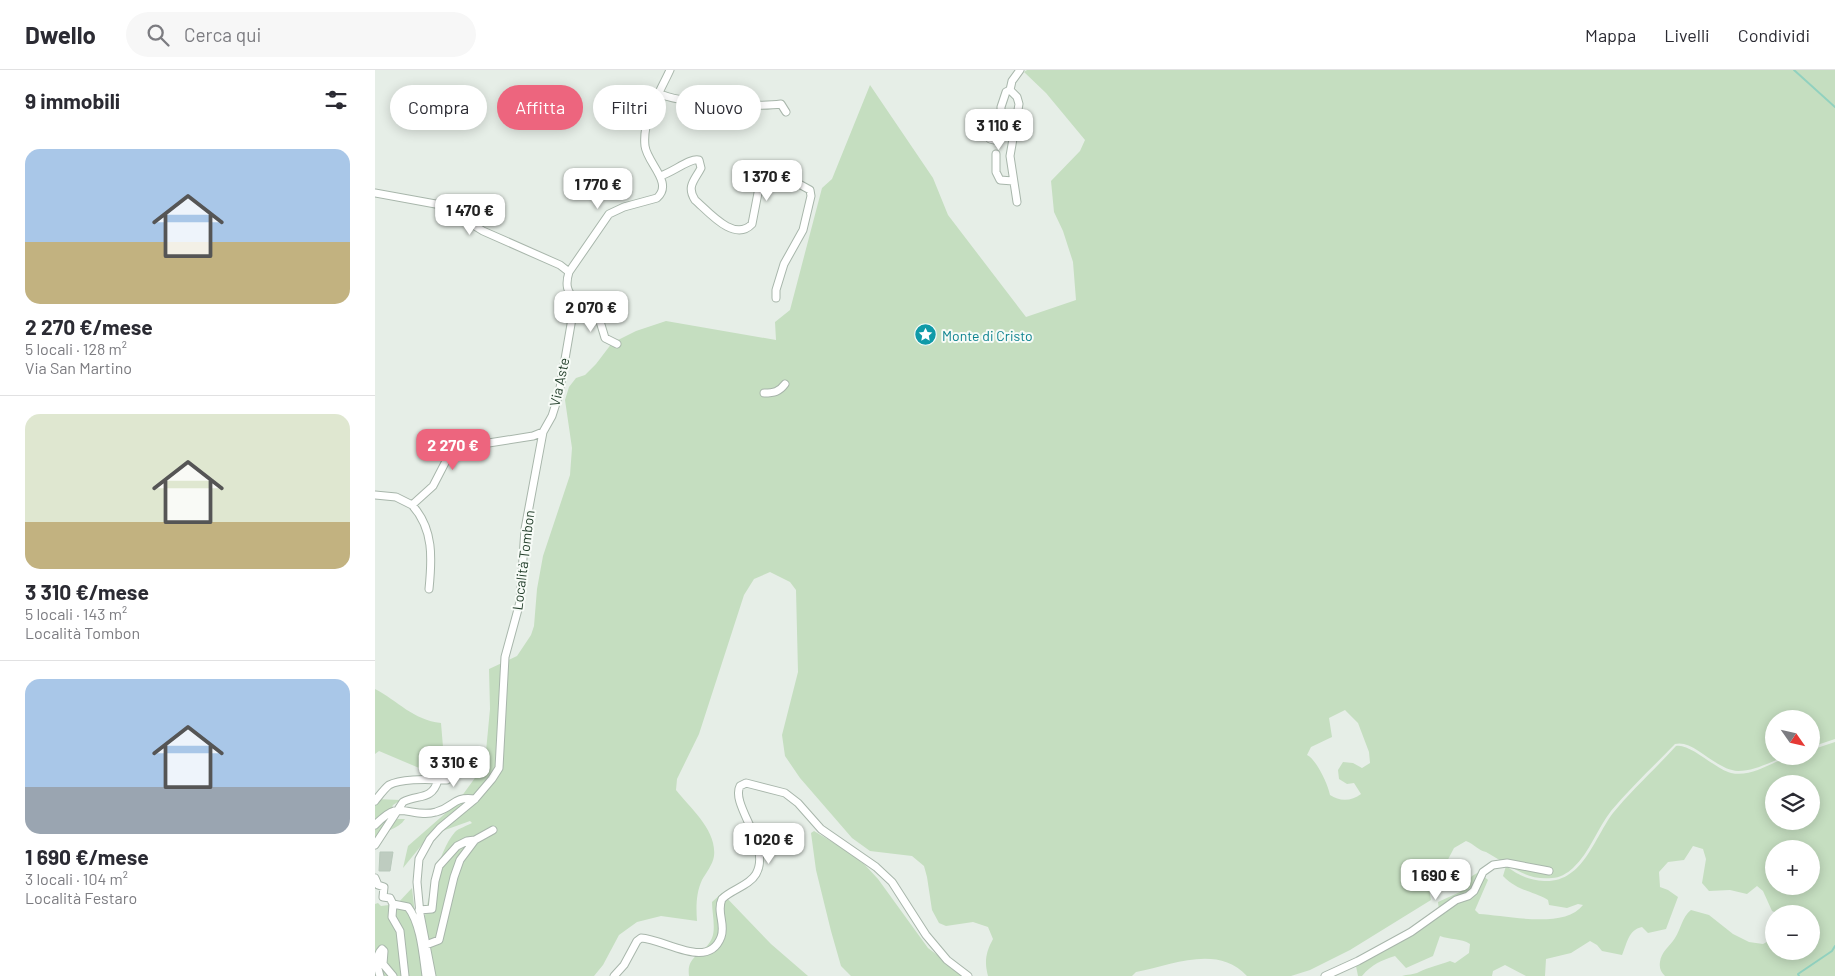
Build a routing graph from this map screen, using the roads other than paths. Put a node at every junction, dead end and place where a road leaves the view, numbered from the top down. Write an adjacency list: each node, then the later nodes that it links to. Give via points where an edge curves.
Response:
1 (670, 70): 3 (street)
2 (1020, 70): 4 (street)
3 (663, 85)
4 (1010, 90): 8 (street, via 1006,92 1001,107 1001,124 994,140); 11 (street, via 1019,104 1010,150)
5 (666, 95): 6 (street, via 741,106 781,104)
6 (786, 112)
7 (645, 130): 10 (street, via 645,149)
8 (990, 139)
9 (996, 154): 11 (street, via 995,172 1000,180)
10 (660, 176): 14 (street, via 661,194 609,214); 15 (street, via 675,171 691,159 699,160 701,168 692,182 692,195 727,227 734,229 745,229 752,224 766,166 774,166 790,180 810,190 805,223 784,264)
11 (1013, 181): 13 (street)
12 (375, 193): 14 (street, via 441,205 483,231)
13 (1017, 202)
14 (569, 272): 16 (street, Via Aste, via 566,287)
15 (776, 298)
16 (575, 301): 17 (street, via 599,318 605,338); 20 (street, Via Aste, via 559,394)
17 (617, 344)
18 (785, 384): 19 (street, via 775,393)
19 (764, 393)
20 (543, 432): 22 (street, via 476,445 447,459 433,486); 26 (street, Località Tombon, via 525,529 520,602 505,657 501,761 492,779)
21 (375, 495): 22 (street, via 396,498)
22 (412, 505): 23 (street, via 421,517 431,544)
23 (429, 589)
24 (458, 770): 25 (street, via 447,780)
25 (438, 780): 27 (street, via 389,785); 28 (street, via 428,795 407,799)
26 (475, 799): 28 (street, via 461,797 437,812 415,814); 36 (street, Località Tombon, via 440,828 423,850 417,870)
27 (375, 801)
28 (396, 810): 29 (street); 32 (street)
29 (375, 825)
30 (493, 830): 31 (street)
31 (475, 840): 36 (street, via 457,846 442,860 436,871 432,909); 37 (street, via 460,860 439,940)
32 (375, 845)
33 (1549, 871): 45 (street, via 1507,863 1493,864 1483,872 1468,896 1456,900 1411,932 1358,962)
34 (375, 878): 35 (street, via 377,884 384,888 383,896 390,898)
35 (393, 904): 40 (street); 41 (street, via 408,907 412,913)
36 (419, 910): 37 (street, Località Tombon)
37 (426, 945): 42 (street, Località Tombon)
38 (380, 976): 39 (street, via 376,958 382,949 383,964)
39 (393, 976)
40 (405, 976)
41 (426, 976)
42 (432, 976)
43 (614, 976): 44 (street, via 641,938 693,953 707,953 718,943 723,932 719,913 723,899 746,884 757,870 758,846 738,796 738,788 743,783 785,793 821,829 884,873 942,954)
44 (968, 976)
45 (1325, 976)

